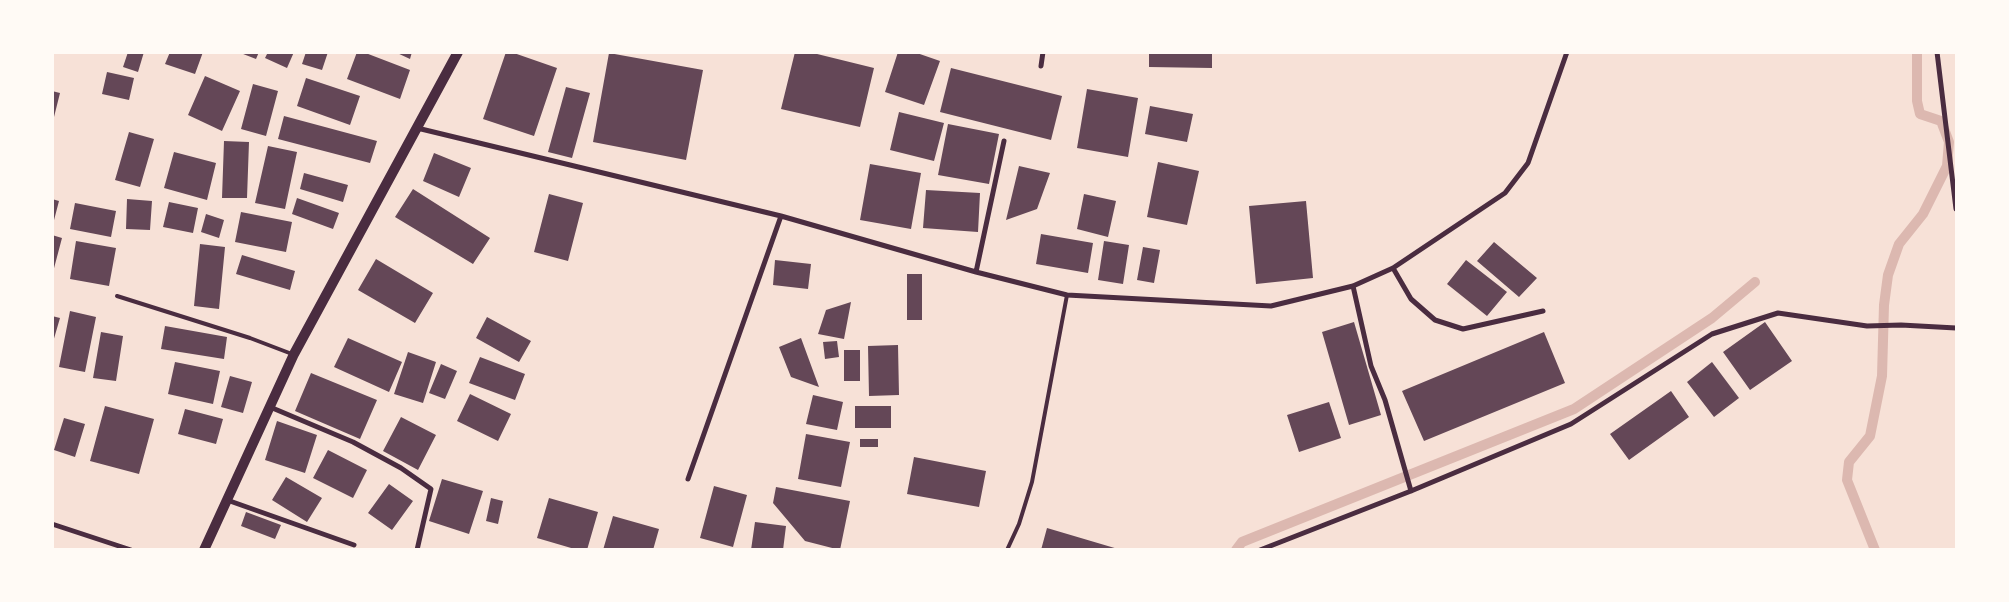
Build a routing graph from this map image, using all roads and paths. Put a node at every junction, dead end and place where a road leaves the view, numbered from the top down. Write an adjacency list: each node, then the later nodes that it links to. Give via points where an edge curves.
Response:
1 (458, 52): 6 (main road)
2 (1044, 52): 5 (street)
3 (1567, 52): 10 (street, via 1528,163 1505,193)
4 (1937, 52): 8 (street)
5 (1041, 66)
6 (416, 128): 9 (street); 17 (main road)
7 (1004, 141): 11 (street)
8 (1956, 209)
9 (782, 216): 11 (street); 19 (street)
10 (1392, 268): 12 (street); 15 (street, via 1411,298 1435,320 1463,329)
11 (976, 272): 13 (street)
12 (1353, 286): 13 (street, via 1271,306); 20 (street, via 1372,366)
13 (1067, 295): 27 (lane, via 1032,482)
14 (117, 296): 17 (lane)
15 (1543, 311)
16 (1956, 328): 20 (street, via 1867,326 1778,313 1712,334 1571,424)
17 (294, 354): 18 (main road)
18 (270, 406): 21 (main road); 26 (street, via 353,442 401,468 431,489)
19 (688, 478)
20 (1411, 491): 28 (street)
21 (226, 500): 23 (street); 25 (main road)
22 (52, 524): 24 (street)
23 (354, 545)
24 (132, 550)
25 (204, 550)
26 (417, 550)
27 (1008, 550)
28 (1260, 550)

